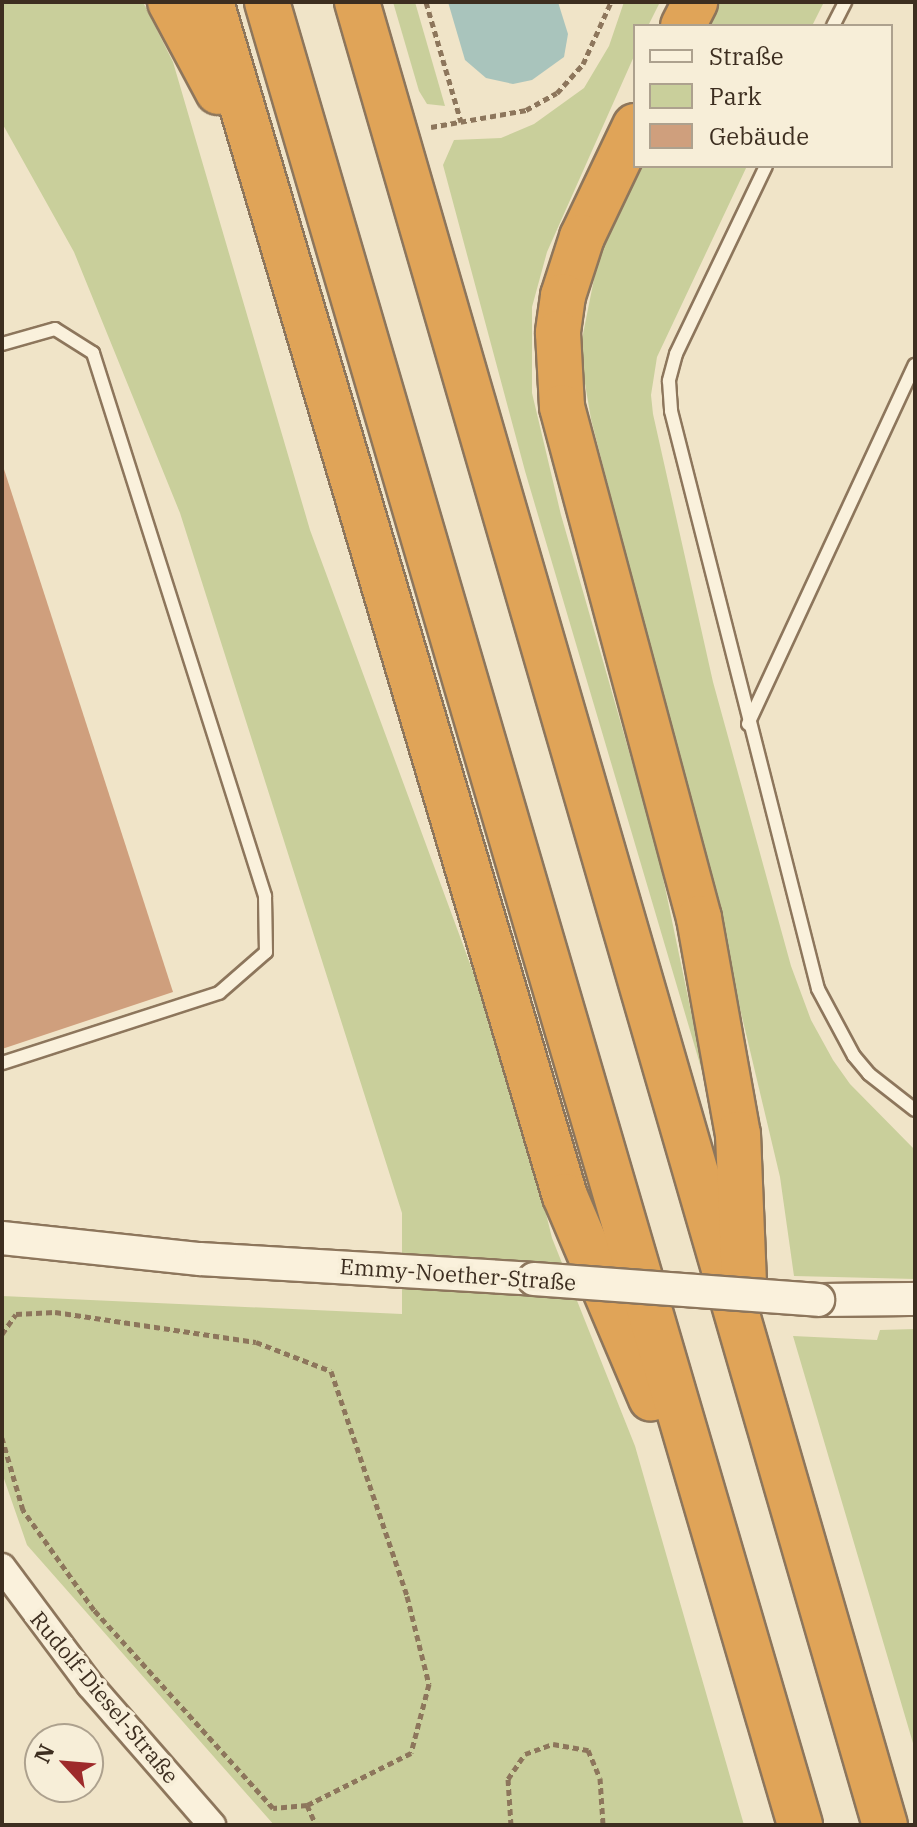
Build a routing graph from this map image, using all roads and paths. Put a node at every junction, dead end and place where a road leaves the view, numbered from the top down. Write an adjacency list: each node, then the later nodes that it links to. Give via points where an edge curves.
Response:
1 (170, 2): 15 (highway)
2 (211, 2): 15 (highway)
3 (267, 2): 27 (highway)
4 (357, 2): 24 (highway)
5 (426, 2): 6 (path, via 461,122 526,110 557,93 583,64)
6 (611, 2)
7 (687, 2): 10 (highway)
8 (695, 2): 11 (highway)
9 (845, 2): 12 (lane)
10 (683, 24)
11 (684, 24)
12 (834, 24)
13 (633, 130): 24 (highway, via 571,267 558,333 559,367 569,442 679,836 714,993 742,1180)
14 (765, 168): 18 (lane, via 676,354 669,381 671,411)
15 (269, 190): 27 (highway, via 565,1196)
16 (2, 344): 19 (lane, via 55,329 93,353 265,896 266,938 266,952 219,993)
17 (915, 365): 18 (lane)
18 (748, 724): 20 (lane, via 818,989 854,1056)
19 (2, 1063)
20 (915, 1110)
21 (2, 1238): 22 (street, Emmy-Noether-Straße, bridge, via 200,1259 818,1300)
22 (915, 1299)
23 (2, 1334): 28 (path, via 16,1314 55,1312 256,1342 331,1371 407,1596 429,1684 411,1753)
24 (744, 1338): 34 (highway)
25 (2, 1438): 28 (path, via 23,1510 94,1610 273,1808)
26 (2, 1567): 29 (street, Rudolf-Diesel-Straße, via 90,1685)
27 (745, 1634): 33 (highway)
28 (307, 1805): 30 (path)
29 (212, 1825)
30 (316, 1825)
31 (511, 1825): 32 (path, via 508,1779 525,1754 553,1744 588,1750 600,1778)
32 (603, 1825)
33 (800, 1825)
34 (885, 1825)

